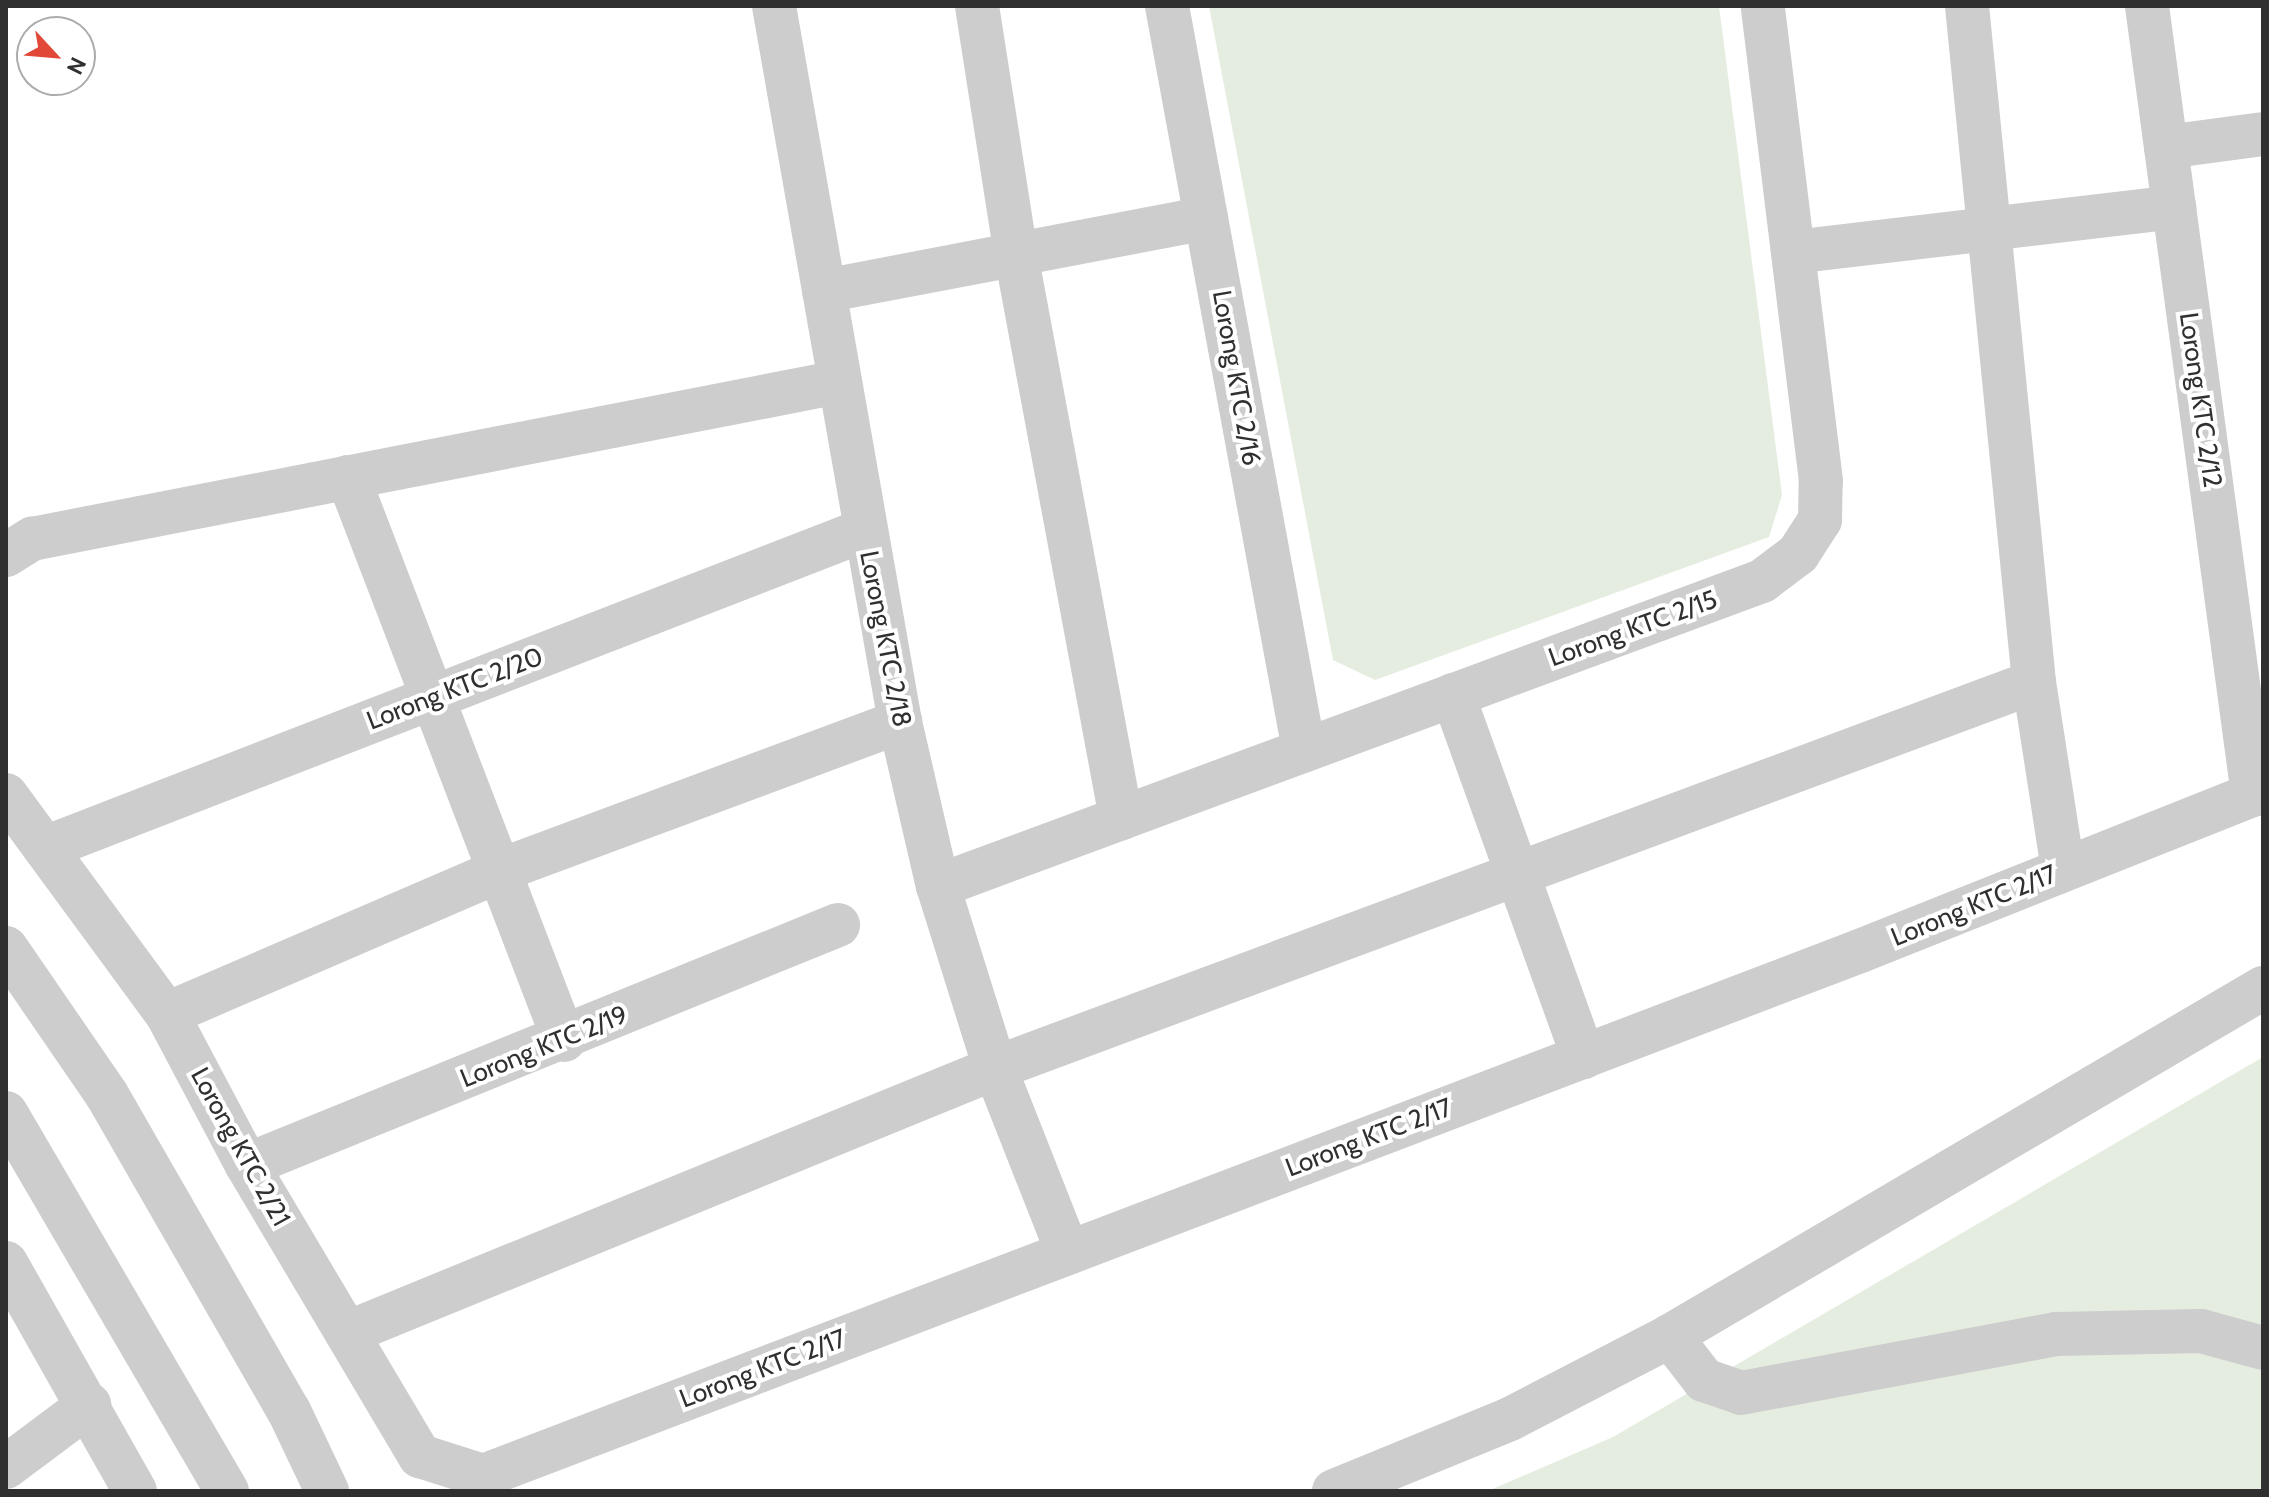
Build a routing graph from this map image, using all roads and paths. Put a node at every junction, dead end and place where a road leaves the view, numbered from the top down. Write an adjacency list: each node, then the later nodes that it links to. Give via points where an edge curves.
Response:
1 (774, 6): 14 (street, Lorong KTC 2/18)
2 (977, 6): 13 (street)
3 (1167, 6): 10 (street, Lorong KTC 2/16)
4 (1763, 6): 12 (street, Lorong KTC 2/15)
5 (1967, 6): 11 (street)
6 (2147, 6): 8 (street, Lorong KTC 2/12)
7 (2263, 134): 8 (street)
8 (2166, 147): 9 (street, Lorong KTC 2/12)
9 (2174, 207): 11 (street); 24 (street, Lorong KTC 2/12)
10 (1206, 218): 13 (street); 23 (street, Lorong KTC 2/16)
11 (1992, 228): 12 (street); 19 (street)
12 (1793, 252): 20 (street, Lorong KTC 2/15, via 1821,481 1820,520 1798,554 1762,581)
13 (1016, 254): 14 (street); 26 (street)
14 (824, 291): 15 (street, Lorong KTC 2/18)
15 (839, 382): 16 (street); 17 (street, Lorong KTC 2/18)
16 (348, 477): 18 (street, via 32,539); 21 (street)
17 (865, 530): 21 (street, Lorong KTC 2/20); 22 (street, Lorong KTC 2/18)
18 (6, 555)
19 (2034, 682): 29 (street); 30 (street)
20 (1453, 695): 23 (street, Lorong KTC 2/15); 30 (street)
21 (433, 697): 27 (street, Lorong KTC 2/20); 28 (street)
22 (900, 722): 28 (street); 31 (street, Lorong KTC 2/18)
23 (1304, 750): 26 (street, Lorong KTC 2/15)
24 (2258, 793): 29 (street, Lorong KTC 2/17)
25 (6, 795): 27 (street, Lorong KTC 2/21)
26 (1121, 818): 31 (street, Lorong KTC 2/15)
27 (45, 848): 35 (street, Lorong KTC 2/21)
28 (501, 870): 35 (street); 36 (street)
29 (2063, 870): 37 (street, Lorong KTC 2/17)
30 (1517, 875): 37 (street); 38 (street)
31 (938, 886): 38 (street, Lorong KTC 2/18)
32 (838, 925): 36 (street, Lorong KTC 2/19)
33 (6, 948): 51 (street, via 107,1095 289,1411)
34 (2263, 988): 44 (street)
35 (167, 1014): 40 (street, Lorong KTC 2/21)
36 (564, 1040): 40 (street, Lorong KTC 2/19)
37 (1583, 1057): 41 (street, Lorong KTC 2/17)
38 (995, 1068): 41 (street, Lorong KTC 2/18); 43 (street)
39 (6, 1113): 50 (street)
40 (247, 1165): 43 (street, Lorong KTC 2/21)
41 (1068, 1253): 48 (street, Lorong KTC 2/17)
42 (6, 1264): 46 (street)
43 (347, 1333): 48 (street, Lorong KTC 2/21, via 420,1456)
44 (1670, 1336): 45 (street, via 1704,1380 1741,1393 2056,1334 2201,1331); 52 (street, via 1510,1419)
45 (2263, 1348)
46 (89, 1405): 47 (street); 49 (street)
47 (6, 1467)
48 (483, 1476)
49 (135, 1491)
50 (227, 1491)
51 (327, 1491)
52 (1334, 1491)

